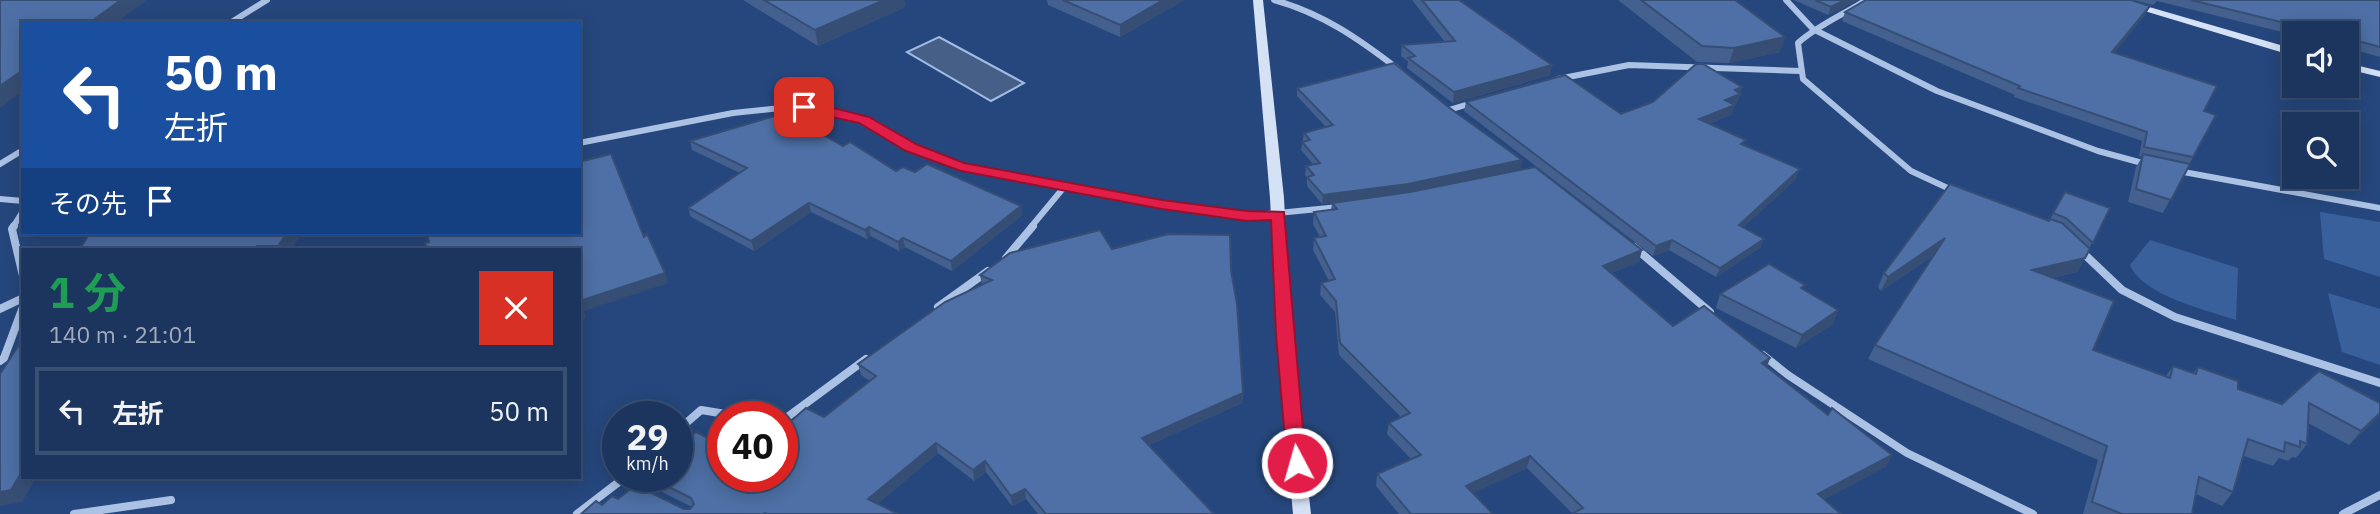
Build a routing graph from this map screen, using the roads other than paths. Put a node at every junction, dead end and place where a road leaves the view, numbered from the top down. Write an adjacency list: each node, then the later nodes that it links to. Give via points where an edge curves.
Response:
1 (268, 0): 7 (street)
2 (1258, 0): 31 (street)
3 (1274, 0): 13 (street, via 1334,21)
4 (1786, 0): 8 (street)
5 (1866, 0): 8 (street)
6 (2113, 0): 9 (street)
7 (233, 21)
8 (1813, 29): 11 (street, via 1798,43); 22 (street, via 1960,100 2098,151)
9 (2282, 49)
10 (2359, 69): 12 (street)
11 (1800, 71): 14 (street, via 1629,65); 25 (street, via 1803,79 1911,171)
12 (2380, 74)
13 (1407, 77)
14 (1550, 80)
15 (1439, 102): 17 (street)
16 (1475, 102): 17 (street)
17 (1450, 110): 18 (street)
18 (1460, 117)
19 (581, 143): 24 (street, via 733,113 818,108 864,120 911,148 961,166)
20 (21, 151): 21 (street)
21 (0, 164)
22 (2154, 166)
23 (2167, 169): 29 (street)
24 (1065, 186): 31 (street, via 1209,212); 37 (street, via 1007,258)
25 (1957, 192)
26 (0, 198): 27 (street)
27 (21, 201)
28 (1343, 207): 31 (street)
29 (2380, 208)
30 (21, 214): 34 (street, via 12,229)
31 (1278, 215): 50 (street)
32 (1627, 242): 39 (street)
33 (2072, 242): 43 (street, via 2122,290 2146,304)
34 (21, 267)
35 (21, 299): 36 (street)
36 (0, 309)
37 (933, 311)
38 (21, 312): 42 (street)
39 (1720, 320)
40 (879, 350): 44 (street)
41 (1759, 352): 51 (street, via 1907,453)
42 (0, 361)
43 (2380, 383)
44 (798, 409)
45 (606, 492): 49 (street)
46 (2380, 495): 52 (street)
47 (172, 500): 48 (street)
48 (74, 514)
49 (577, 514)
50 (1301, 514)
51 (2033, 514)
52 (2343, 514)

